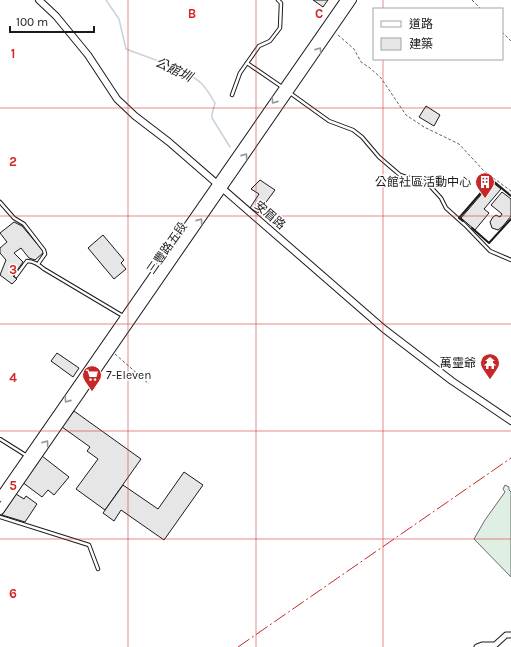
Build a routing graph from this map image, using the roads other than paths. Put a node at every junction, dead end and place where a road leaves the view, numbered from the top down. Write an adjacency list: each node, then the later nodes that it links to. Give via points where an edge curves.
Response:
1 (39, 0): 8 (street, 安眉路, via 56,16 117,98 134,116)
2 (278, 0): 5 (lane, via 280,28 270,41 259,46)
3 (345, 0): 6 (main road, 三豐路五段)
4 (352, 0): 6 (main road, 三豐路五段, one-way to 4)
5 (247, 63): 6 (lane); 7 (lane, via 240,73)
6 (286, 90): 8 (main road, 三豐路五段); 10 (lane, via 329,120 353,130 400,175 430,186 446,208 490,251)
7 (232, 95)
8 (220, 186): 13 (main road, 三豐路五段); 14 (street, 安眉路, via 384,330)
9 (0, 202): 11 (lane, via 14,218 24,224 44,250 45,254)
10 (511, 260)
11 (38, 264): 12 (lane, via 27,261); 13 (lane)
12 (16, 276)
13 (128, 319): 16 (main road, 三豐路五段, one-way to 16); 16 (main road, 三豐路五段, one-way to 13, via 110,349)
14 (511, 422)
15 (0, 439): 16 (lane)
16 (31, 459): 17 (main road, 三豐路五段); 18 (main road, 三豐路五段)
17 (0, 497)
18 (0, 510)
19 (0, 516): 20 (lane, via 89,545)
20 (98, 569)
21 (511, 635): 22 (street, via 506,635 495,645)
22 (476, 647)

